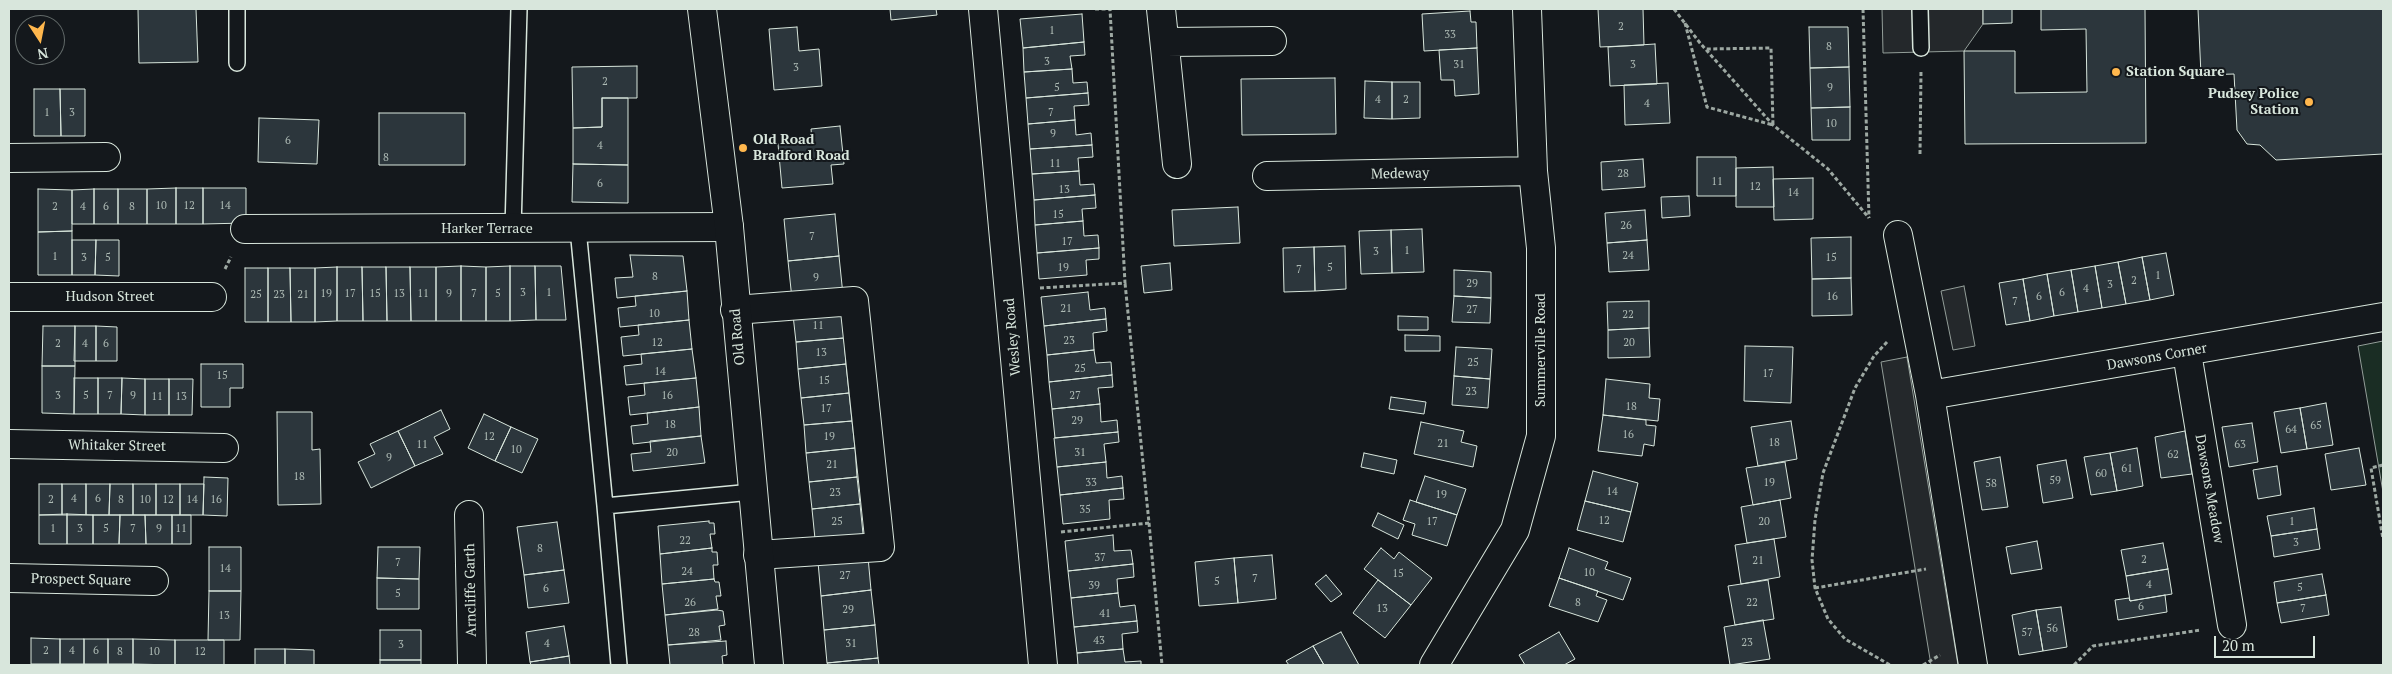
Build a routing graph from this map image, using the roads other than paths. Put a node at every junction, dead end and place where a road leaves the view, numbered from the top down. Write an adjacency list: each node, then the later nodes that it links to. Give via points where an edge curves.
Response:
1 (237, 9): 11 (lane)
2 (519, 9): 19 (lane)
3 (702, 9): 17 (street, Old Road)
4 (983, 9): 40 (street, Wesley Road)
5 (1161, 9): 9 (street)
6 (1527, 9): 15 (street, Summerville Road)
7 (1920, 9): 10 (lane)
8 (1272, 40): 9 (street)
9 (1166, 42): 14 (street)
10 (1921, 48)
11 (237, 63)
12 (106, 157): 13 (street)
13 (9, 158)
14 (1177, 164)
15 (1533, 171): 16 (street, Medeway); 41 (street, Summerville Road, via 1541,248 1542,436 1515,530)
16 (1267, 176)
17 (729, 227): 20 (street, Harker Terrace); 24 (street, Old Road)
18 (245, 229): 19 (street, Harker Terrace)
19 (513, 229): 20 (street, Harker Terrace)
20 (578, 229): 31 (lane)
21 (1898, 235): 27 (street)
22 (9, 297): 23 (street, Hudson Street)
23 (212, 297)
24 (735, 310): 30 (street, Old Road); 33 (street, via 854,301 880,547)
25 (2383, 317): 26 (street, Dawsons Corner)
26 (2187, 352): 27 (street, Dawsons Corner); 36 (street, Dawsons Meadow)
27 (1930, 396): 42 (street)
28 (9, 444): 29 (street, Whitaker Street)
29 (224, 448)
30 (752, 492): 31 (lane); 33 (street, Old Road)
31 (604, 506): 38 (lane)
32 (469, 515): 37 (street, Arncliffe Garth)
33 (758, 555): 39 (street, Old Road)
34 (9, 578): 35 (street, Prospect Square)
35 (154, 581)
36 (2232, 625)
37 (472, 665)
38 (619, 665)
39 (769, 665)
40 (1043, 665)
41 (1434, 665)
42 (1973, 665)

